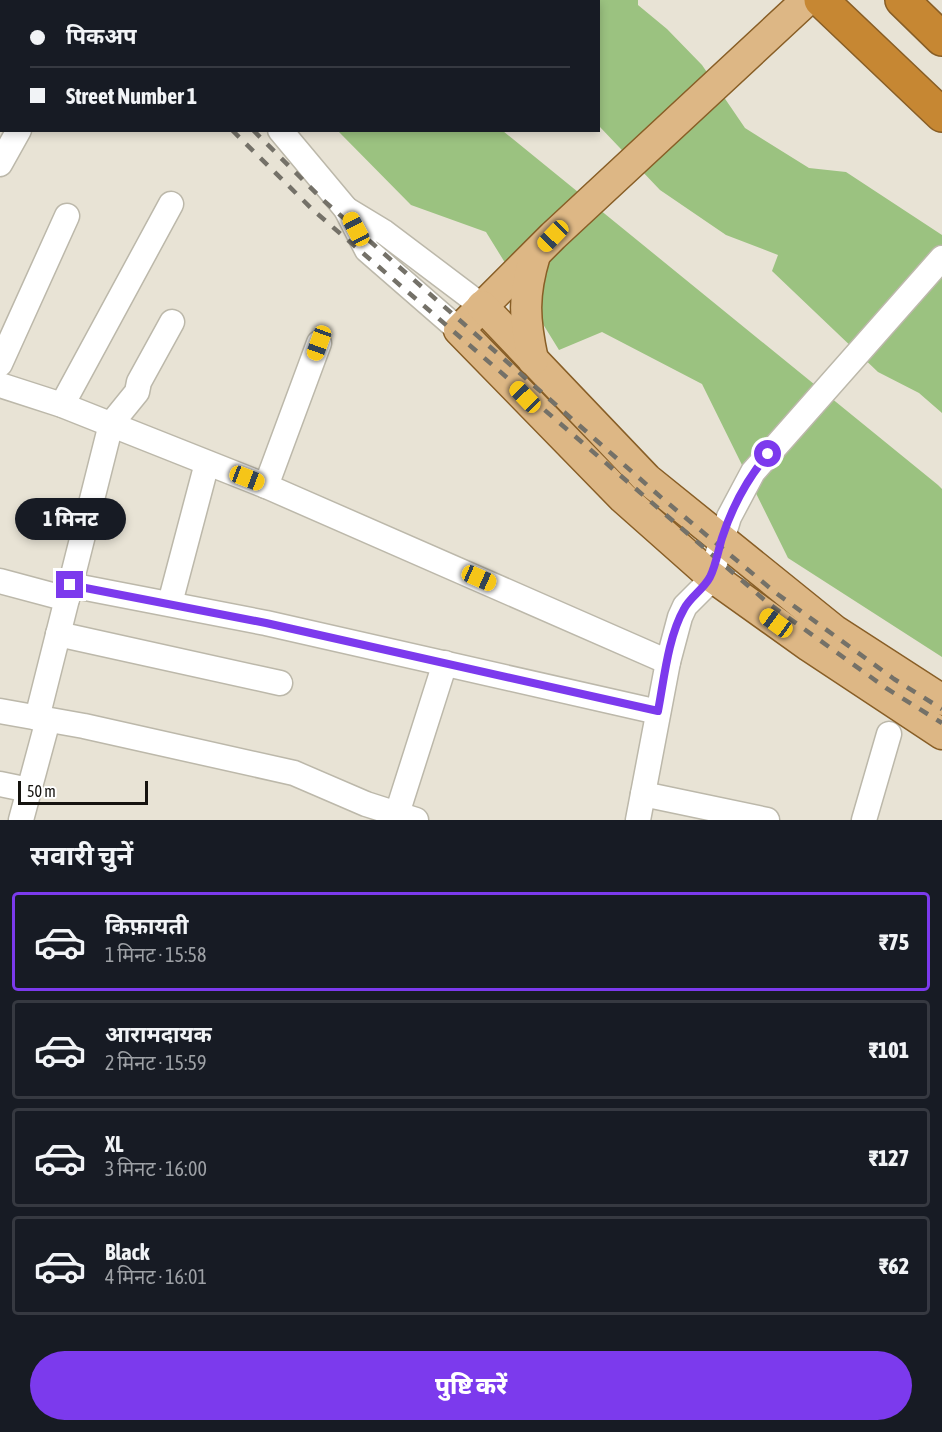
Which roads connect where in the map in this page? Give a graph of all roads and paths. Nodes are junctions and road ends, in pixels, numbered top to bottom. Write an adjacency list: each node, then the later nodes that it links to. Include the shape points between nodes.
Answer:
1 (821, 0): 5 (highway)
2 (902, 0): 4 (highway)
3 (796, 9): 12 (main road)
4 (942, 39)
5 (942, 115)
6 (18, 132): 8 (street)
7 (282, 132): 10 (street)
8 (0, 164)
9 (171, 204): 21 (street)
10 (346, 209): 14 (street, via 384,232); 16 (street, via 367,250)
11 (67, 216): 19 (street)
12 (544, 246): 14 (main road); 18 (main road, via 525,304)
13 (942, 258): 25 (street, via 753,472)
14 (482, 306): 16 (main road); 18 (main road)
15 (172, 322): 22 (street, via 137,392)
16 (459, 330): 26 (main road, via 623,498)
17 (319, 343): 24 (street)
18 (533, 360): 25 (main road, via 647,479)
19 (0, 364)
20 (0, 385): 21 (street)
21 (62, 405): 22 (street)
22 (111, 424): 23 (street); 28 (street)
23 (207, 462): 24 (street); 29 (street)
24 (266, 486): 31 (street)
25 (721, 540): 26 (street); 34 (main road, via 834,630)
26 (711, 576): 31 (street, via 682,611); 39 (main road)
27 (0, 581): 28 (street)
28 (69, 592): 29 (street); 30 (street)
29 (170, 603): 32 (street)
30 (58, 634): 33 (street); 37 (street)
31 (668, 662): 36 (street)
32 (445, 663): 36 (street); 43 (street)
33 (280, 683)
34 (942, 700)
35 (0, 711): 37 (street)
36 (658, 711): 42 (street)
37 (43, 719): 41 (street); 43 (street, via 294,773)
38 (889, 734): 47 (street)
39 (942, 734)
40 (0, 784): 41 (street)
41 (29, 790): 44 (street)
42 (643, 794): 45 (street); 46 (street)
43 (403, 818)
44 (21, 820)
45 (638, 820)
46 (767, 820)
47 (864, 820)

